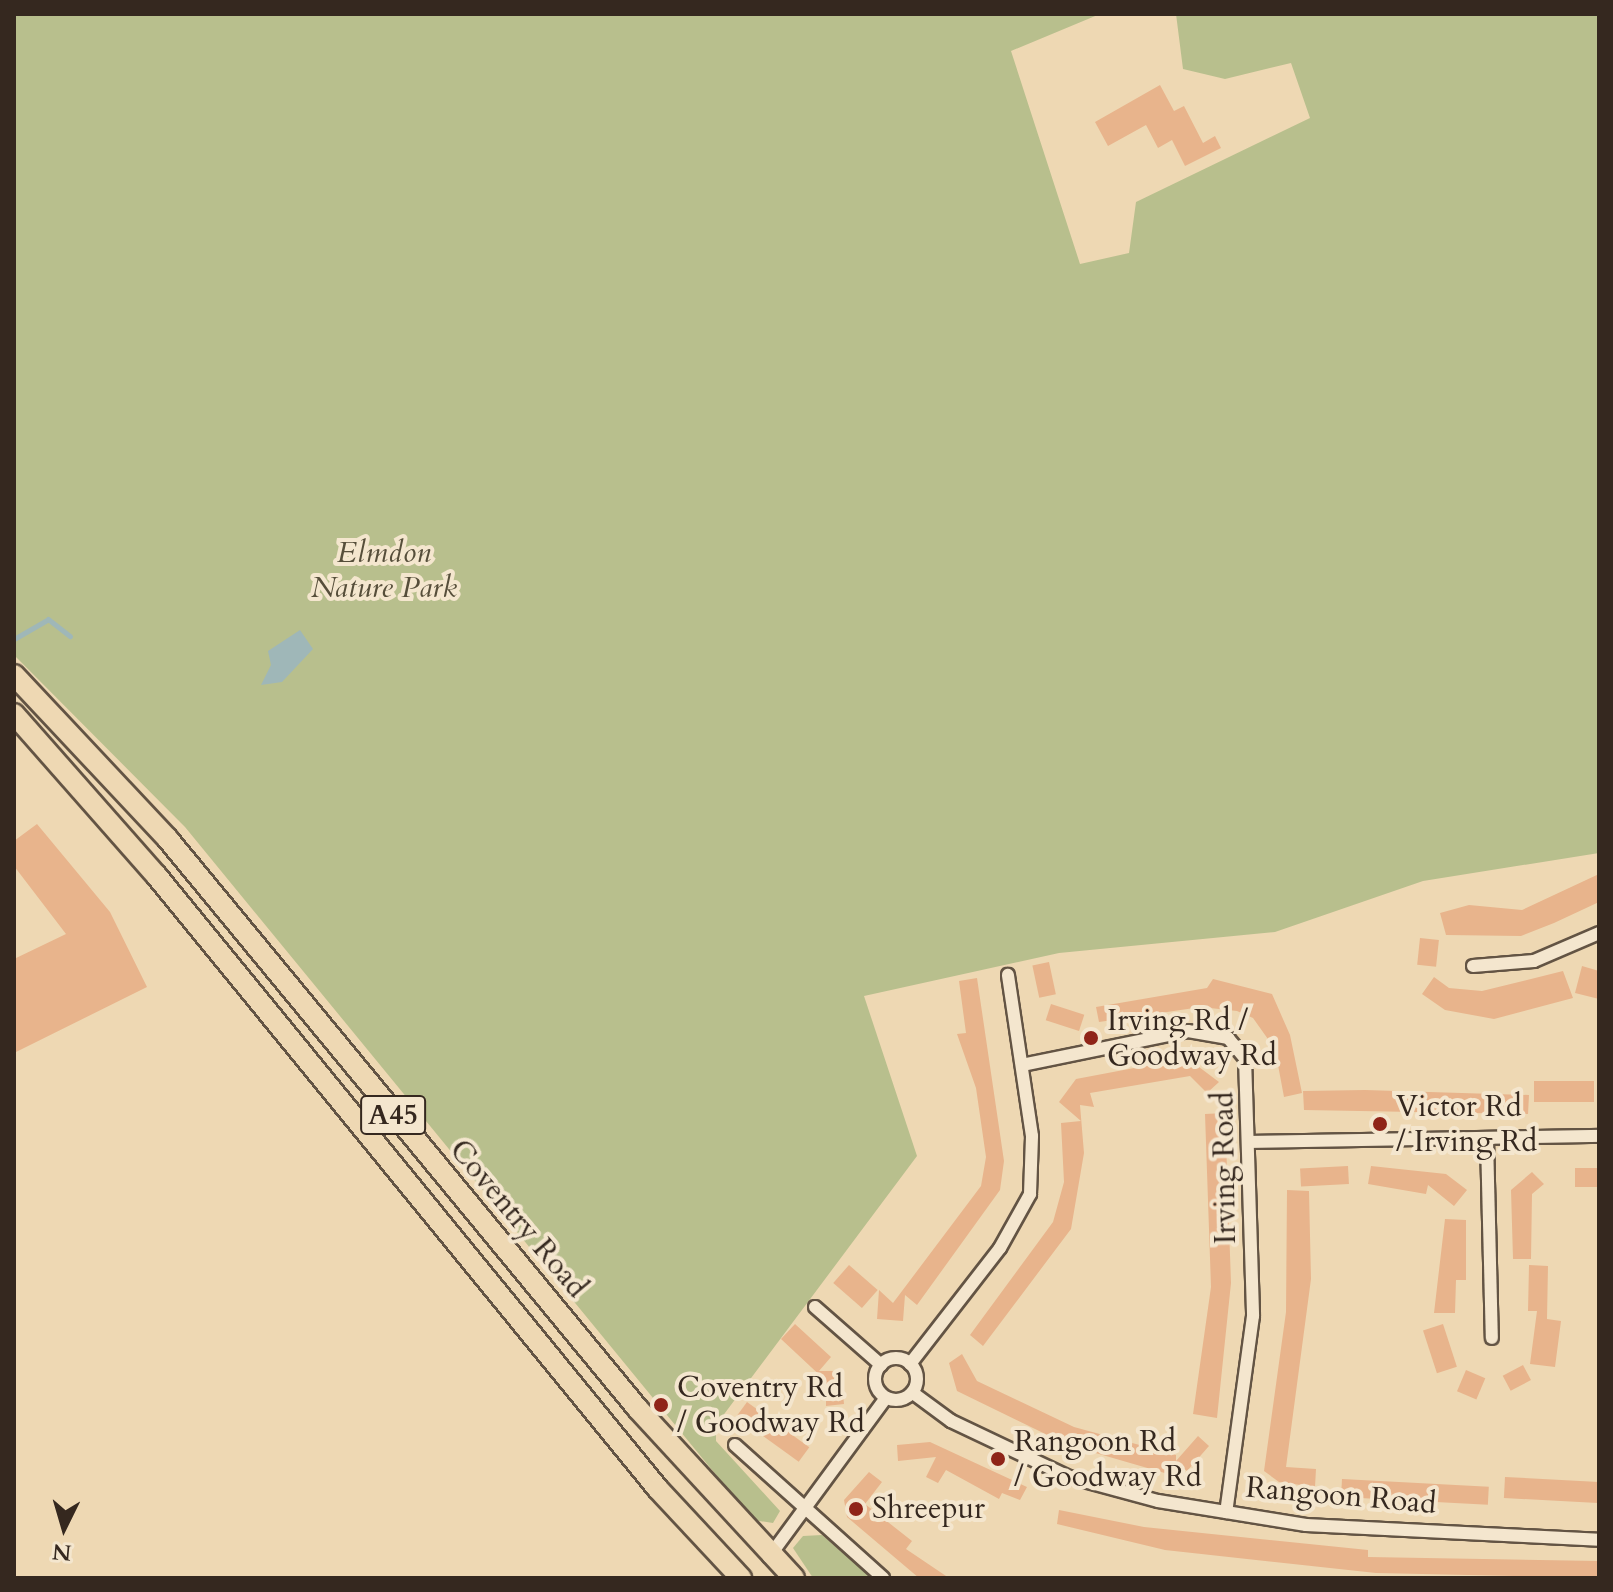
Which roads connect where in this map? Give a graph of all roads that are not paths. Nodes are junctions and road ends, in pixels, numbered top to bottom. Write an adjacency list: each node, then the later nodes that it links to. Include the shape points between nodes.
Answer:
1 (14, 675): 20 (highway, Coventry Road / A45, via 167,838 574,1333)
2 (14, 714): 21 (highway, Coventry Road / A45, via 156,875 658,1489)
3 (1599, 933): 4 (street, via 1534,961)
4 (1473, 966)
5 (1008, 975): 6 (street)
6 (1022, 1065): 9 (street, Irving Road, via 1130,1040 1217,1034 1245,1058); 12 (street, via 1032,1136 1030,1194 1000,1248)
7 (1599, 1136): 8 (street)
8 (1487, 1140): 9 (street); 11 (street)
9 (1253, 1142): 18 (street, Irving Road, via 1253,1316)
10 (815, 1307): 13 (street)
11 (1492, 1338)
12 (910, 1364): 13 (street, via 898,1358); 14 (street, via 917,1378)
13 (881, 1365): 15 (street, via 875,1382)
14 (913, 1393): 15 (street); 18 (street, Rangoon Road, via 951,1421 1069,1477)
15 (886, 1398): 17 (street)
16 (735, 1445): 17 (street)
17 (804, 1509): 20 (street); 23 (street)
18 (1226, 1512): 19 (street, Rangoon Road, via 1306,1525)
19 (1599, 1540)
20 (769, 1557): 22 (highway, Coventry Road / A45)
21 (741, 1578)
22 (794, 1578)
23 (883, 1578)

